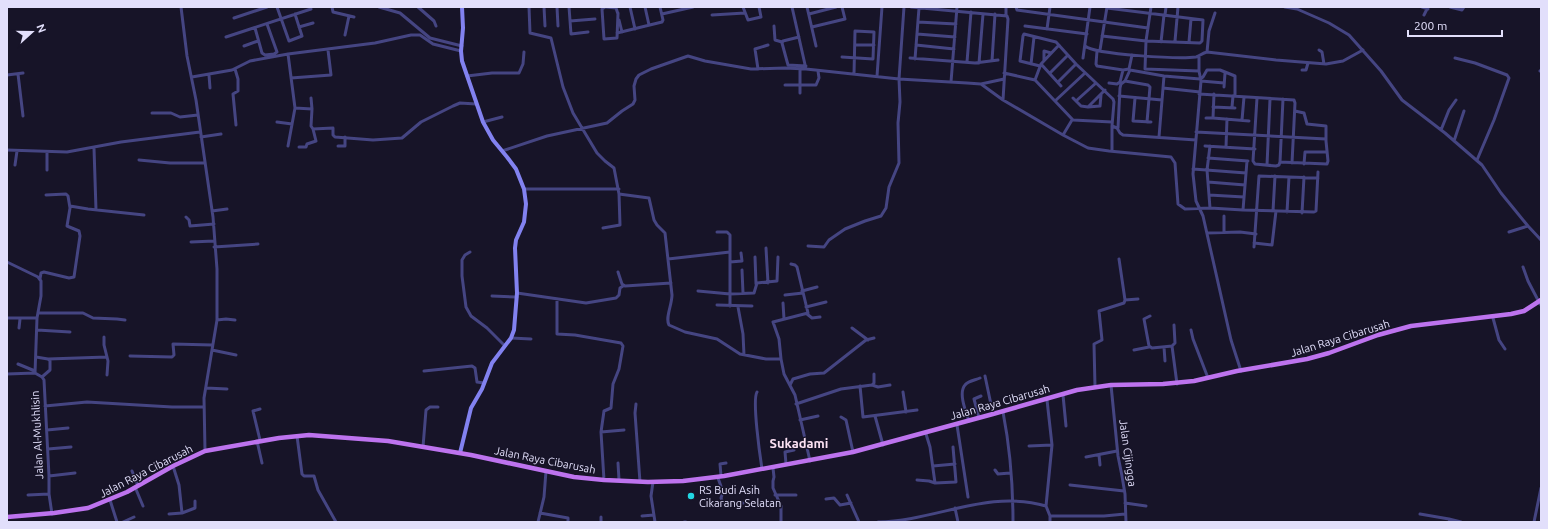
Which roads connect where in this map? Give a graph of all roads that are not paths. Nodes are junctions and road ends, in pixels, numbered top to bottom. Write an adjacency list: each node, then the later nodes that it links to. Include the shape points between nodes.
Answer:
1 (181, 7): 166 (street)
2 (267, 7): 64 (street)
3 (277, 7): 65 (street)
4 (332, 7): 60 (street, via 333,12)
5 (380, 7): 39 (street)
6 (418, 7): 76 (street)
7 (462, 7): 109 (street)
8 (529, 7): 231 (street, via 530,33 551,38 566,98)
9 (544, 7): 77 (street)
10 (556, 7): 78 (street)
11 (569, 7): 12 (street); 68 (street)
12 (574, 7)
13 (605, 7): 47 (street, via 616,8); 89 (street, via 602,9 604,38 615,39)
14 (630, 7): 85 (street)
15 (645, 7): 75 (street)
16 (660, 7): 52 (street)
17 (693, 7): 52 (street)
18 (744, 7): 48 (street)
19 (759, 7): 48 (street, via 760,18 748,20)
20 (792, 7): 95 (street)
21 (807, 7): 53 (street)
22 (835, 7): 53 (street)
23 (842, 7): 82 (street, via 845,19)
24 (882, 7): 164 (street)
25 (904, 7): 168 (street)
26 (911, 7): 40 (street)
27 (1006, 7): 56 (street)
28 (1016, 7): 57 (street, via 1017,10)
29 (1050, 7): 57 (street)
30 (1090, 7): 69 (street)
31 (1107, 7): 49 (street); 71 (street)
32 (1150, 7): 49 (street)
33 (1166, 7): 58 (street)
34 (1178, 7): 63 (street)
35 (1285, 7): 42 (street)
36 (1422, 7): 43 (street)
37 (1450, 7): 38 (street, via 1462,10)
38 (1464, 7)
39 (393, 8): 109 (street, via 430,38)
40 (919, 8): 41 (street); 70 (street)
41 (945, 8): 45 (street)
42 (1296, 8): 117 (street, via 1343,30)
43 (1428, 8): 59 (street)
44 (311, 9): 51 (street)
45 (957, 9): 46 (street); 74 (street)
46 (971, 12): 54 (street); 139 (street)
47 (618, 13): 88 (street); 89 (street)
48 (745, 13): 61 (street)
49 (1150, 13): 58 (street); 84 (street)
50 (1215, 13): 120 (street)
51 (295, 14): 65 (street); 81 (street)
52 (662, 14): 75 (street, via 662,22)
53 (809, 14): 82 (street)
54 (984, 14): 55 (street); 140 (street)
55 (995, 14): 56 (street); 136 (street)
56 (1006, 15): 155 (street, via 1008,19)
57 (1049, 15): 69 (street); 86 (street)
58 (1164, 15): 63 (street); 101 (street)
59 (1424, 15)
60 (349, 16): 62 (street); 92 (street)
61 (712, 16)
62 (354, 17)
63 (1178, 17): 67 (street); 102 (street)
64 (234, 18)
65 (281, 19): 73 (street); 81 (street, via 289,40 302,37)
66 (595, 19): 68 (street)
67 (1191, 19): 103 (street); 103 (street, via 1204,22 1202,42)
68 (570, 20): 87 (street, via 571,34)
69 (1089, 20): 71 (street); 91 (street)
70 (918, 22): 74 (street); 90 (street)
71 (1104, 22): 84 (street); 93 (street)
72 (313, 23): 81 (street)
73 (267, 24): 83 (street); 98 (street, via 277,52 263,55)
74 (956, 24): 96 (street)
75 (649, 25): 85 (street)
76 (436, 26)
77 (545, 26)
78 (558, 26)
79 (774, 26): 99 (street, via 775,40)
80 (1025, 26): 86 (street)
81 (299, 27)
82 (812, 27): 110 (street)
83 (255, 28): 94 (street); 98 (street)
84 (1148, 28): 100 (street)
85 (635, 29): 88 (street)
86 (1047, 29): 91 (street)
87 (588, 32)
88 (622, 32): 89 (street)
89 (618, 33)
90 (917, 34): 96 (street); 106 (street)
91 (1087, 34): 112 (street)
92 (345, 35)
93 (1102, 36): 100 (street); 115 (street)
94 (226, 37)
95 (799, 37): 99 (street); 146 (street)
96 (955, 37): 113 (street)
97 (1034, 37): 107 (street, via 1053,40); 137 (street, via 1023,35); 142 (street)
98 (258, 41): 108 (street)
99 (782, 42): 146 (street, via 788,65)
100 (1146, 42): 101 (street); 125 (street)
101 (1161, 42): 102 (street)
102 (1175, 42): 103 (street)
103 (1189, 42)
104 (768, 45): 148 (street, via 755,49)
105 (855, 45): 111 (street); 111 (street, via 856,31 862,31 874,32); 128 (street)
106 (916, 45): 113 (street); 132 (street)
107 (1059, 45): 121 (street); 123 (street)
108 (244, 46)
109 (462, 46): 118 (street)
110 (816, 46)
111 (874, 46): 128 (street, via 873,59)
112 (1085, 46): 115 (street); 130 (street)
113 (954, 49): 138 (street)
114 (328, 50): 118 (street, via 415,34 433,44); 122 (street); 167 (street, via 331,75)
115 (1099, 50): 124 (street); 150 (street, via 1096,64 1098,66)
116 (1319, 50): 144 (street, via 1322,52)
117 (1362, 50): 144 (street, via 1340,62); 234 (street, via 1402,100)
118 (461, 51): 163 (street)
119 (524, 52): 163 (street, via 519,73)
120 (1207, 52): 126 (street); 141 (street)
121 (1051, 53): 135 (street); 135 (street, via 1044,51)
122 (288, 54): 147 (street, via 250,61); 167 (street)
123 (1067, 56): 143 (street); 156 (street)
124 (1132, 56): 125 (street); 150 (street, via 1129,69)
125 (1144, 56): 126 (street); 153 (street, via 1146,69)
126 (1199, 56): 153 (street)
127 (842, 57): 128 (street)
128 (854, 58): 160 (street)
129 (910, 58): 132 (street)
130 (1084, 58)
131 (1455, 58): 267 (street, via 1507,75 1509,78 1495,120)
132 (915, 59): 138 (street)
133 (998, 60): 136 (street)
134 (1015, 60): 137 (street)
135 (1044, 60): 145 (street)
136 (992, 61): 140 (street)
137 (1020, 61): 142 (street)
138 (952, 62): 139 (street); 173 (street)
139 (967, 62): 140 (street)
140 (979, 63)
141 (1308, 63): 144 (street); 151 (street, via 1306,70)
142 (1031, 64): 145 (street)
143 (1076, 64): 157 (street); 174 (street)
144 (1324, 64)
145 (1040, 65): 156 (street); 170 (street)
146 (806, 68): 149 (street); 152 (street)
147 (234, 69): 162 (street); 230 (street, via 238,79 238,91 233,94)
148 (758, 69): 149 (street); 231 (street, via 689,56 674,60 639,75 635,83 635,100 632,106 607,123)
149 (800, 69): 180 (street)
150 (1123, 70): 176 (street, via 1120,83)
151 (1302, 70)
152 (818, 71): 160 (street); 180 (street, via 816,85)
153 (1199, 71): 171 (street)
154 (23, 73): 159 (street)
155 (1004, 73): 169 (street); 170 (street)
156 (1050, 73): 174 (street)
157 (1085, 73): 175 (street); 203 (street)
158 (1225, 73): 171 (street, via 1220,70 1208,70); 177 (street); 191 (street, via 1235,76)
159 (18, 74): 161 (street); 214 (street)
160 (854, 74): 164 (street)
161 (7, 75)
162 (209, 75): 166 (street); 183 (street)
163 (466, 76): 205 (street)
164 (877, 76): 168 (street)
165 (1164, 76): 171 (street); 172 (street, via 1131,70); 184 (street)
166 (192, 78): 213 (street)
167 (291, 78): 208 (street)
168 (899, 79): 173 (street); 318 (street, via 899,163 889,187 884,213 845,229 824,246)
169 (1004, 79): 178 (street); 200 (street)
170 (1035, 80): 203 (street)
171 (1201, 80): 177 (street); 187 (street)
172 (1125, 81): 190 (street, via 1120,85); 197 (street, via 1149,86)
173 (951, 82): 178 (street)
174 (1058, 82): 181 (street)
175 (1096, 83): 185 (street); 204 (street)
176 (1109, 83)
177 (1224, 83): 182 (street)
178 (981, 84): 200 (street)
179 (785, 85): 180 (street)
180 (800, 85): 186 (street)
181 (1061, 86)
182 (1224, 87)
183 (210, 88)
184 (1163, 88): 187 (street); 201 (street)
185 (1105, 90): 189 (street); 229 (street, via 1114,102)
186 (800, 93)
187 (1200, 93): 188 (street); 236 (street)
188 (1214, 94): 191 (street); 207 (street)
189 (1101, 96): 206 (street); 206 (street, via 1100,106)
190 (1119, 96): 195 (street); 232 (street)
191 (1234, 96): 192 (street); 207 (street, via 1233,108)
192 (1244, 97): 196 (street); 220 (street)
193 (311, 98): 209 (street)
194 (1073, 98): 204 (street)
195 (1135, 98): 197 (street); 222 (street)
196 (1257, 98): 198 (street); 240 (street)
197 (1149, 99): 201 (street); 226 (street)
198 (1270, 99): 199 (street); 241 (street)
199 (1283, 99): 210 (street, via 1294,100); 242 (street)
200 (1003, 100): 239 (street)
201 (1162, 100): 244 (street)
202 (1456, 100): 234 (street)
203 (1055, 101): 219 (street)
204 (1076, 102): 206 (street, via 1081,106)
205 (476, 104): 225 (street); 246 (street, via 460,103 453,106 421,122 402,138)
206 (1088, 106)
207 (1213, 107): 217 (street)
208 (295, 108): 209 (street); 228 (street)
209 (312, 109): 233 (street)
210 (1295, 111): 245 (street); 247 (street, via 1304,113 1307,124 1326,126)
211 (1464, 111): 249 (street)
212 (152, 113): 213 (street, via 180,117)
213 (198, 115): 235 (street)
214 (23, 116)
215 (502, 117): 225 (street)
216 (1206, 118): 217 (street)
217 (1213, 118): 218 (street)
218 (1227, 119): 220 (street); 237 (street)
219 (1072, 120): 229 (street); 239 (street)
220 (1242, 120): 223 (street)
221 (1128, 121): 222 (street)
222 (1133, 121): 226 (street)
223 (1249, 121)
224 (276, 122): 228 (street)
225 (483, 122): 260 (street)
226 (1147, 122): 227 (street)
227 (1151, 122)
228 (292, 124): 250 (street)
229 (1112, 124): 232 (street); 261 (street)
230 (236, 125)
231 (582, 128): 260 (street, via 541,137); 287 (street, via 597,153 614,168)
232 (1118, 128): 244 (street, via 1123,135)
233 (313, 129): 246 (street, via 333,128 334,137); 254 (street, via 316,142)
234 (1441, 130): 249 (street)
235 (200, 132): 243 (street); 256 (street)
236 (1196, 132): 237 (street); 248 (street)
237 (1226, 133): 240 (street); 255 (street)
238 (221, 134): 243 (street)
239 (1063, 135): 261 (street, via 1088,148)
240 (1256, 135): 241 (street); 257 (street)
241 (1269, 136): 242 (street); 274 (street)
242 (1281, 136): 245 (street); 269 (street)
243 (201, 137): 270 (street)
244 (1159, 137): 248 (street)
245 (1293, 137): 247 (street); 271 (street)
246 (346, 138): 251 (street, via 345,146)
247 (1326, 139): 262 (street)
248 (1196, 140): 275 (street)
249 (1454, 141): 267 (street)
250 (288, 146)
251 (338, 146)
252 (1205, 146): 253 (street)
253 (1210, 146): 255 (street); 264 (street)
254 (299, 147)
255 (1226, 147): 257 (street)
256 (94, 148): 263 (street); 296 (street)
257 (1255, 149): 268 (street)
258 (7, 150): 259 (street)
259 (17, 151): 263 (street); 273 (street)
260 (502, 151): 286 (street, via 516,170)
261 (1112, 151): 293 (street, via 1171,157 1175,162 1178,204 1185,209)
262 (1327, 152): 272 (street, via 1305,152); 272 (street, via 1327,164)
263 (46, 153): 276 (street)
264 (1208, 158): 266 (street); 277 (street)
265 (140, 160): 270 (street)
266 (1247, 160): 268 (street); 279 (street)
267 (1477, 160): 307 (street)
268 (1253, 161): 274 (street, via 1255,164)
269 (1280, 162): 271 (street); 274 (street, via 1278,166)
270 (205, 163): 298 (street)
271 (1292, 163): 272 (street)
272 (1304, 164)
273 (15, 165)
274 (1267, 165)
275 (1193, 169): 277 (street); 293 (street)
276 (47, 170)
277 (1207, 170): 279 (street); 284 (street)
278 (1318, 172): 283 (street)
279 (1246, 173): 285 (street)
280 (1275, 176): 281 (street); 299 (street, via 1259,176); 300 (street)
281 (1289, 177): 282 (street); 301 (street)
282 (1304, 177): 283 (street); 302 (street)
283 (1318, 178): 302 (street, via 1316,211)
284 (1208, 182): 285 (street); 290 (street)
285 (1245, 185): 291 (street)
286 (524, 189): 287 (street); 344 (street, via 525,218 515,248)
287 (619, 189): 288 (street)
288 (619, 194): 308 (street, via 620,225); 326 (street, via 649,198 654,220 666,235)
289 (46, 195): 292 (street, via 67,195)
290 (1209, 195): 291 (street); 294 (street)
291 (1244, 197): 297 (street)
292 (70, 206): 296 (street); 334 (street, via 67,226 79,232 80,236 74,276 69,278 44,272)
293 (1195, 208): 294 (street); 312 (street, via 1202,214)
294 (1210, 208): 297 (street)
295 (227, 209): 298 (street)
296 (96, 210): 303 (street)
297 (1243, 210): 299 (street)
298 (212, 211): 306 (street)
299 (1257, 211): 300 (street); 313 (street)
300 (1274, 211): 301 (street); 313 (street, via 1272,245 1254,245)
301 (1287, 212): 302 (street)
302 (1302, 213)
303 (144, 215)
304 (1224, 216): 310 (street)
305 (186, 217): 306 (street, via 190,226)
306 (214, 224): 315 (street)
307 (1528, 226): 311 (street); 314 (street)
308 (603, 228)
309 (717, 232): 322 (street, via 729,234)
310 (1224, 232): 312 (street); 313 (street)
311 (1509, 232)
312 (1207, 233): 399 (street)
313 (1256, 234)
314 (1541, 240)
315 (214, 241): 316 (street); 319 (street)
316 (192, 242)
317 (258, 244): 319 (street)
318 (808, 246)
319 (214, 247): 368 (street, via 217,269)
320 (766, 248): 336 (street)
321 (470, 252): 382 (street, via 462,260 466,307 471,316)
322 (730, 252): 326 (street); 329 (street)
323 (742, 254): 329 (street, via 742,261)
324 (755, 257): 337 (street)
325 (778, 257): 336 (street, via 777,281)
326 (668, 259): 335 (street)
327 (1119, 260): 349 (street)
328 (7, 262): 334 (street)
329 (730, 262): 343 (street)
330 (791, 264): 341 (street, via 796,266)
331 (1523, 268): 351 (street)
332 (742, 270): 342 (street)
333 (618, 272): 338 (street)
334 (40, 278): 358 (street, via 42,285)
335 (671, 283): 338 (street); 390 (street, via 669,326 718,339)
336 (768, 283): 337 (street)
337 (756, 284): 342 (street, via 754,293)
338 (623, 286): 347 (street, via 619,295 614,298 586,302)
339 (817, 287): 341 (street)
340 (698, 291): 343 (street)
341 (803, 292): 345 (street); 357 (street)
342 (743, 293): 343 (street)
343 (730, 294): 354 (street)
344 (517, 295): 346 (street); 347 (street); 377 (street)
345 (785, 295)
346 (492, 296)
347 (556, 298): 445 (street, via 556,334 575,334 623,346 610,408 604,411)
348 (1138, 299): 349 (street)
349 (1125, 300): 416 (street, via 1124,303 1099,311 1102,340 1094,344)
350 (826, 302): 357 (street)
351 (1540, 302): 364 (main road, Jalan Raya Cibarusah, via 1522,313); 399 (main road, Jalan Raya Cibarusah, via 1524,311 1511,314 1411,326 1307,359)
352 (783, 303): 366 (street)
353 (717, 305): 354 (street)
354 (730, 306): 356 (street)
355 (752, 306): 356 (street)
356 (738, 307): 390 (street)
357 (806, 307): 359 (street)
358 (38, 313): 363 (street); 367 (street, via 83,313 93,318)
359 (807, 314): 361 (street, via 812,318); 366 (street)
360 (1150, 316): 384 (street, via 1144,318)
361 (820, 317)
362 (7, 318): 365 (street)
363 (37, 318): 365 (street); 373 (street)
364 (1493, 318): 386 (street, via 1499,340); 399 (main road, Jalan Raya Cibarusah, via 1412,327 1315,358)
365 (20, 319): 371 (street)
366 (784, 319): 395 (street, via 773,323 779,339)
367 (125, 320)
368 (217, 320): 369 (street); 381 (street)
369 (234, 320)
370 (1174, 325): 383 (street, via 1175,343)
371 (19, 328)
372 (852, 328): 380 (street)
373 (37, 330): 375 (street); 392 (street)
374 (1191, 330): 408 (street)
375 (70, 332)
376 (104, 337): 393 (street)
377 (511, 338): 379 (street); 382 (street)
378 (874, 338): 380 (street)
379 (530, 339)
380 (868, 340): 411 (street, via 828,371 793,379)
381 (212, 345): 387 (street); 391 (street, via 173,344 172,357)
382 (505, 346): 409 (street, via 492,363)
383 (1172, 346): 385 (street); 410 (street)
384 (1149, 347): 385 (street); 388 (street)
385 (1164, 347): 396 (street)
386 (1505, 349)
387 (212, 350): 389 (street); 417 (street)
388 (1134, 350)
389 (236, 355)
390 (744, 355): 395 (street)
391 (130, 356)
392 (36, 357): 394 (street); 400 (street)
393 (107, 357): 394 (street); 404 (street)
394 (48, 359): 406 (street, via 51,363 50,370)
395 (781, 360): 411 (street)
396 (1165, 362)
397 (18, 364): 400 (street, Jalan Al-Mukhlisin)
398 (424, 371): 409 (street, via 472,366 475,368 477,382)
399 (1239, 371): 401 (main road, Jalan Raya Cibarusah)
400 (35, 372): 402 (street); 406 (street, Jalan Al-Mukhlisin)
401 (1229, 373): 408 (main road, Jalan Raya Cibarusah); 414 (main road, Jalan Raya Cibarusah, via 1177,384)
402 (7, 374)
403 (874, 374): 412 (street)
404 (107, 375)
405 (985, 376): 433 (street)
406 (42, 377): 426 (street, Jalan Al-Mukhlisin)
407 (980, 378): 439 (street, via 967,383 964,387 963,396)
408 (1208, 378): 410 (main road, Jalan Raya Cibarusah)
409 (484, 383): 460 (street, via 471,408)
410 (1177, 384): 414 (main road, Jalan Raya Cibarusah)
411 (790, 385): 425 (street)
412 (872, 385): 413 (street); 415 (street)
413 (890, 385)
414 (1111, 385): 416 (main road, Jalan Raya Cibarusah); 421 (main road, Jalan Raya Cibarusah); 458 (street, Jalan Cijingga)
415 (860, 386): 425 (street); 435 (street, via 862,417)
416 (1095, 386): 433 (main road, Jalan Raya Cibarusah)
417 (206, 388): 418 (street); 427 (street)
418 (227, 389)
419 (757, 392): 473 (street, via 755,404)
420 (903, 392): 431 (street)
421 (1063, 395): 423 (main road, Jalan Raya Cibarusah); 441 (street)
422 (981, 396): 437 (street, via 974,399)
423 (1047, 400): 432 (main road, Jalan Raya Cibarusah); 450 (street)
424 (636, 404): 484 (street)
425 (796, 404): 438 (street)
426 (45, 406): 427 (street, via 87,402); 443 (street, Jalan Al-Mukhlisin)
427 (204, 407): 457 (street)
428 (438, 407): 453 (street, via 426,410)
429 (260, 409): 448 (street, via 253,411)
430 (917, 410): 431 (street)
431 (906, 412): 435 (street)
432 (1004, 412): 440 (main road, Jalan Raya Cibarusah); 478 (street)
433 (993, 414): 437 (main road, Jalan Raya Cibarusah)
434 (818, 416): 438 (street)
435 (875, 416): 449 (street)
436 (841, 417): 459 (street, via 846,420)
437 (979, 418): 439 (main road, Jalan Raya Cibarusah)
438 (800, 420): 463 (street)
439 (969, 421): 440 (main road, Jalan Raya Cibarusah)
440 (959, 424): 446 (main road, Jalan Raya Cibarusah); 449 (main road, Jalan Raya Cibarusah); 496 (street)
441 (1066, 426)
442 (68, 428): 443 (street)
443 (47, 430): 455 (street, Jalan Al-Mukhlisin)
444 (624, 430): 445 (street)
445 (601, 432): 481 (street)
446 (926, 434): 463 (main road, Jalan Raya Cibarusah, via 856,453); 471 (street)
447 (296, 436): 448 (main road, Jalan Raya Cibarusah); 453 (main road, Jalan Raya Cibarusah, via 388,441); 524 (street, via 302,474 314,476 318,490)
448 (259, 441): 457 (main road, Jalan Raya Cibarusah); 465 (street)
449 (884, 445): 459 (main road, Jalan Raya Cibarusah)
450 (1052, 445): 452 (street); 505 (street)
451 (71, 446): 455 (street)
452 (1030, 446)
453 (423, 447): 460 (main road, Jalan Raya Cibarusah)
454 (953, 447): 468 (street)
455 (48, 449): 479 (street, Jalan Al-Mukhlisin)
456 (794, 450): 467 (street, via 785,452)
457 (205, 451): 470 (main road, Jalan Raya Cibarusah)
458 (1117, 451): 461 (street); 490 (street, Jalan Cijingga)
459 (853, 452): 463 (main road, Jalan Raya Cibarusah)
460 (460, 453): 476 (main road, Jalan Raya Cibarusah)
461 (1099, 455): 462 (street); 469 (street)
462 (1086, 457)
463 (810, 461): 467 (main road, Jalan Raya Cibarusah); 472 (main road, Jalan Raya Cibarusah)
464 (618, 462): 482 (street)
465 (262, 463)
466 (726, 463): 480 (street, via 720,464)
467 (785, 463): 473 (main road, Jalan Raya Cibarusah)
468 (954, 464): 471 (street); 485 (street, via 956,482)
469 (1100, 465)
470 (173, 466): 488 (main road, Jalan Raya Cibarusah); 508 (street, via 179,485)
471 (933, 466): 485 (street)
472 (773, 468): 480 (main road, Jalan Raya Cibarusah); 493 (street, via 772,482)
473 (762, 469): 480 (main road, Jalan Raya Cibarusah)
474 (995, 470): 478 (street, via 998,474)
475 (132, 471): 488 (street)
476 (546, 471): 481 (main road, Jalan Raya Cibarusah); 486 (main road, Jalan Raya Cibarusah, via 574,478); 509 (street)
477 (75, 473): 479 (street)
478 (1010, 473): 499 (street)
479 (49, 476): 491 (street, Jalan Al-Mukhlisin)
480 (720, 477): 486 (main road, Jalan Raya Cibarusah); 501 (street, via 723,503)
481 (604, 480): 482 (main road, Jalan Raya Cibarusah)
482 (618, 480): 484 (main road, Jalan Raya Cibarusah)
483 (917, 480): 485 (street)
484 (640, 482): 486 (main road, Jalan Raya Cibarusah)
485 (935, 482)
486 (653, 483): 514 (street, via 651,496)
487 (1070, 485): 490 (street)
488 (137, 486): 498 (main road, Jalan Raya Cibarusah); 504 (street)
489 (1541, 488): 537 (street)
490 (1124, 491): 503 (street, Jalan Cijingga)
491 (49, 494): 492 (street); 510 (street, Jalan Al-Mukhlisin)
492 (28, 495)
493 (775, 495): 494 (street); 520 (street, via 781,506)
494 (796, 495)
495 (847, 495): 502 (street)
496 (968, 497)
497 (826, 499): 502 (street, via 834,498 840,505)
498 (110, 500): 510 (main road, Jalan Raya Cibarusah, via 88,508); 522 (street)
499 (1013, 500): 505 (street); 507 (street); 533 (street)
500 (196, 501): 508 (street, via 195,508)
501 (743, 503)
502 (851, 503): 529 (street)
503 (1125, 503): 506 (street); 512 (street, Jalan Cijingga)
504 (143, 506)
505 (1046, 506): 516 (street)
506 (1146, 506)
507 (955, 508): 531 (street, via 912,519); 532 (street)
508 (182, 513): 511 (street)
509 (540, 513): 525 (street); 526 (street, via 568,518)
510 (52, 514): 517 (main road, Jalan Raya Cibarusah)
511 (169, 514)
512 (1125, 514): 516 (street); 535 (street, Jalan Cijingga)
513 (1420, 514): 521 (street)
514 (654, 515): 515 (street); 528 (street)
515 (642, 516)
516 (1050, 516): 534 (street)
517 (7, 517)
518 (134, 517): 523 (street)
519 (601, 517): 527 (street)
520 (781, 521)
521 (1449, 521): 536 (street)
522 (117, 522)
523 (122, 522)
524 (336, 522)
525 (538, 522)
526 (568, 522)
527 (601, 522)
528 (655, 522)
529 (858, 522)
530 (878, 522): 531 (street)
531 (883, 522)
532 (958, 522)
533 (1013, 522)
534 (1050, 522)
535 (1126, 522)
536 (1461, 522)
537 (1534, 522)

